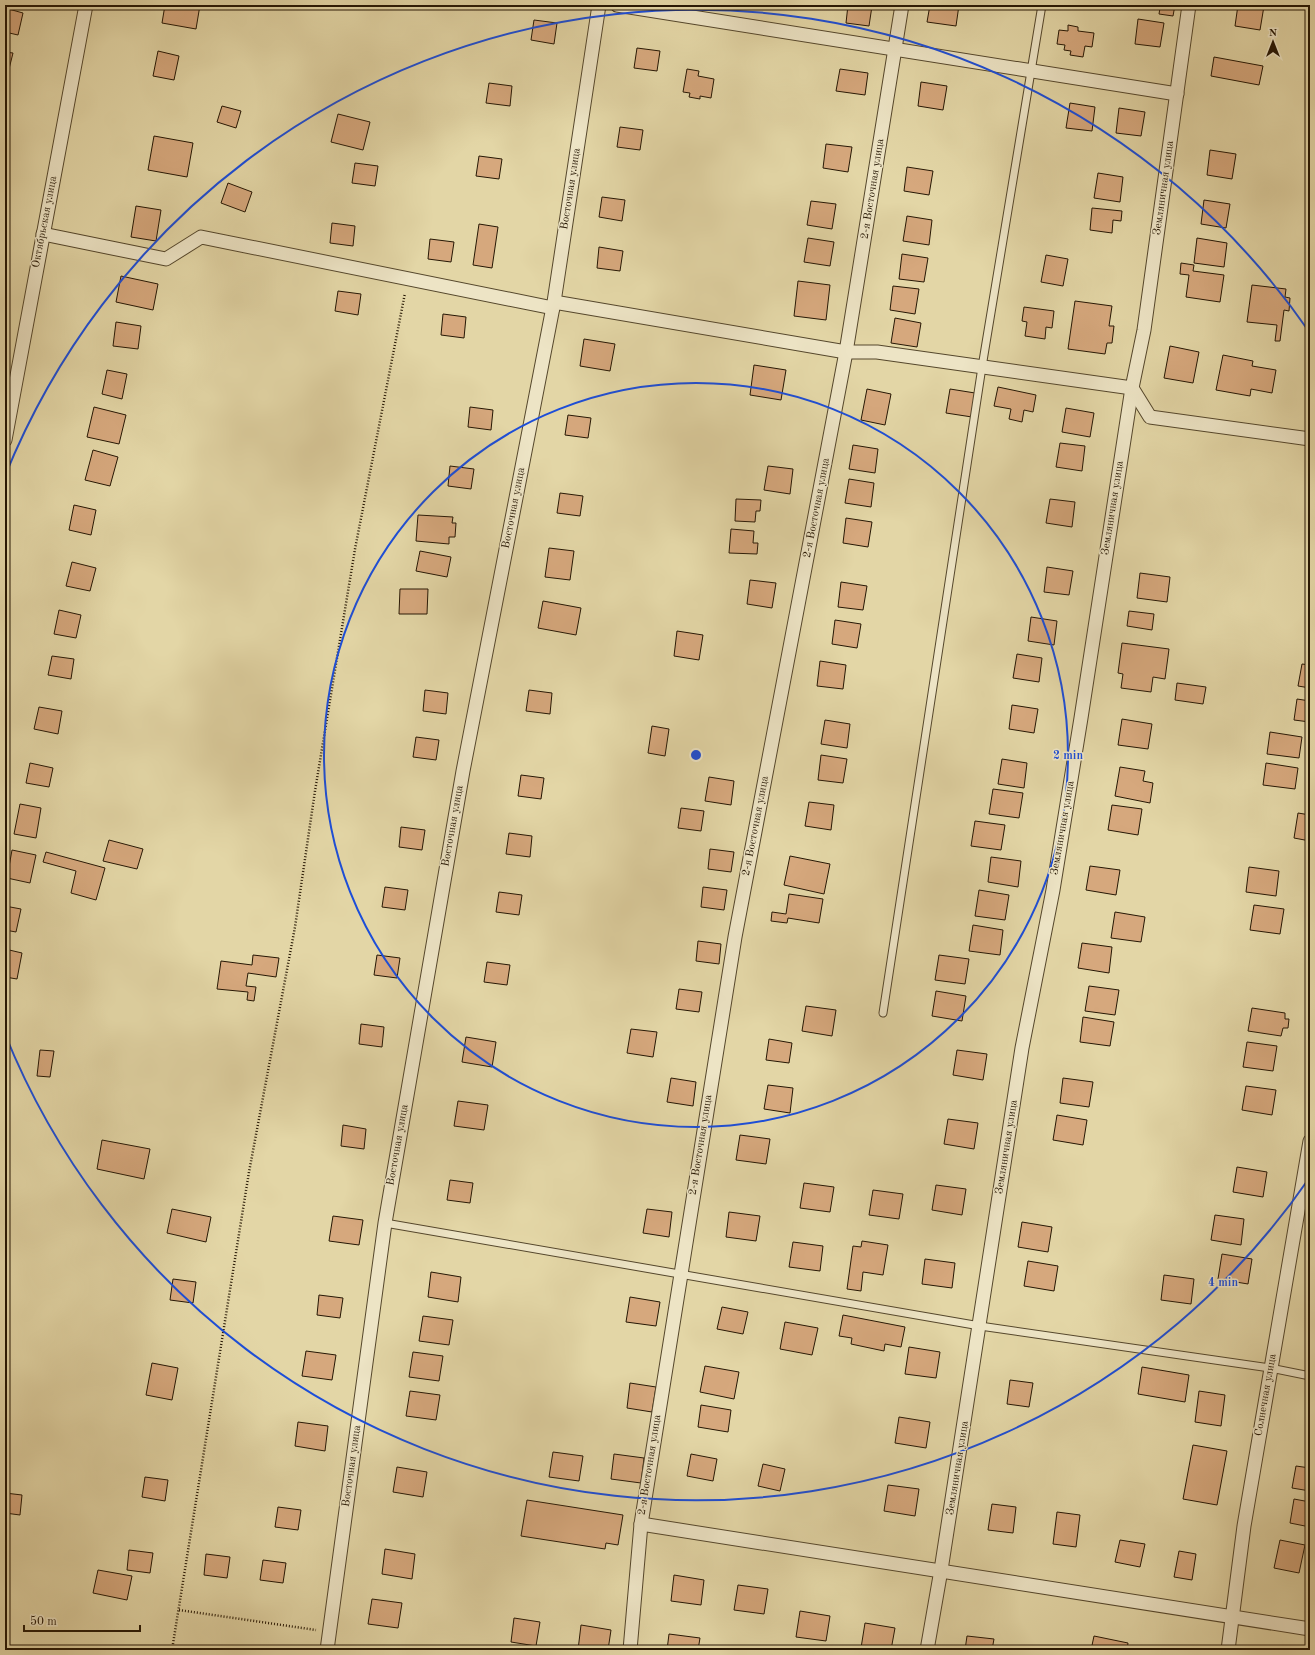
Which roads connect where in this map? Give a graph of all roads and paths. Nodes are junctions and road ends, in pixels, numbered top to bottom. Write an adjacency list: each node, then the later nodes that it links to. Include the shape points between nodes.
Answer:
1 (86, 5): 10 (street, Октябрьская улица)
2 (599, 5): 12 (street, Восточная улица)
3 (617, 5): 7 (street)
4 (902, 5): 7 (street, 2-я Восточная улица)
5 (1042, 5): 8 (lane)
6 (1189, 5): 9 (street, Земляничная улица)
7 (896, 50): 8 (street); 13 (street, 2-я Восточная улица)
8 (1030, 71): 9 (street); 14 (lane)
9 (1177, 94): 15 (street, Земляничная улица, via 1144,330)
10 (43, 234): 11 (street, via 166,259 201,237); 17 (street, Октябрьская улица)
11 (407, 279): 12 (street); 27 (path, via 355,549 295,927 248,1180)
12 (554, 305): 13 (street); 20 (street, Восточная улица, via 463,771)
13 (846, 352): 14 (street, via 877,352); 21 (street, 2-я Восточная улица, via 736,930)
14 (982, 367): 15 (street); 18 (lane)
15 (1132, 388): 16 (street, via 1150,417); 22 (street, Земляничная улица, via 1053,890 1022,1048)
16 (1310, 439)
17 (5, 440)
18 (883, 1013)
19 (1310, 1141): 23 (street, Солнечная улица)
20 (385, 1223): 21 (lane); 30 (street, Восточная улица)
21 (681, 1274): 22 (lane); 25 (street, 2-я Восточная улица)
22 (980, 1326): 23 (lane); 26 (street, Земляничная улица)
23 (1270, 1368): 24 (lane); 28 (street, Солнечная улица)
24 (1310, 1376)
25 (641, 1524): 26 (street); 33 (street, 2-я Восточная улица)
26 (941, 1570): 28 (street); 34 (street, Земляничная улица)
27 (179, 1610): 30 (path); 31 (path)
28 (1232, 1617): 29 (street); 35 (street, Солнечная улица)
29 (1310, 1629)
30 (330, 1632): 32 (street, Восточная улица)
31 (172, 1650)
32 (327, 1650)
33 (630, 1650)
34 (927, 1650)
35 (1228, 1650)

